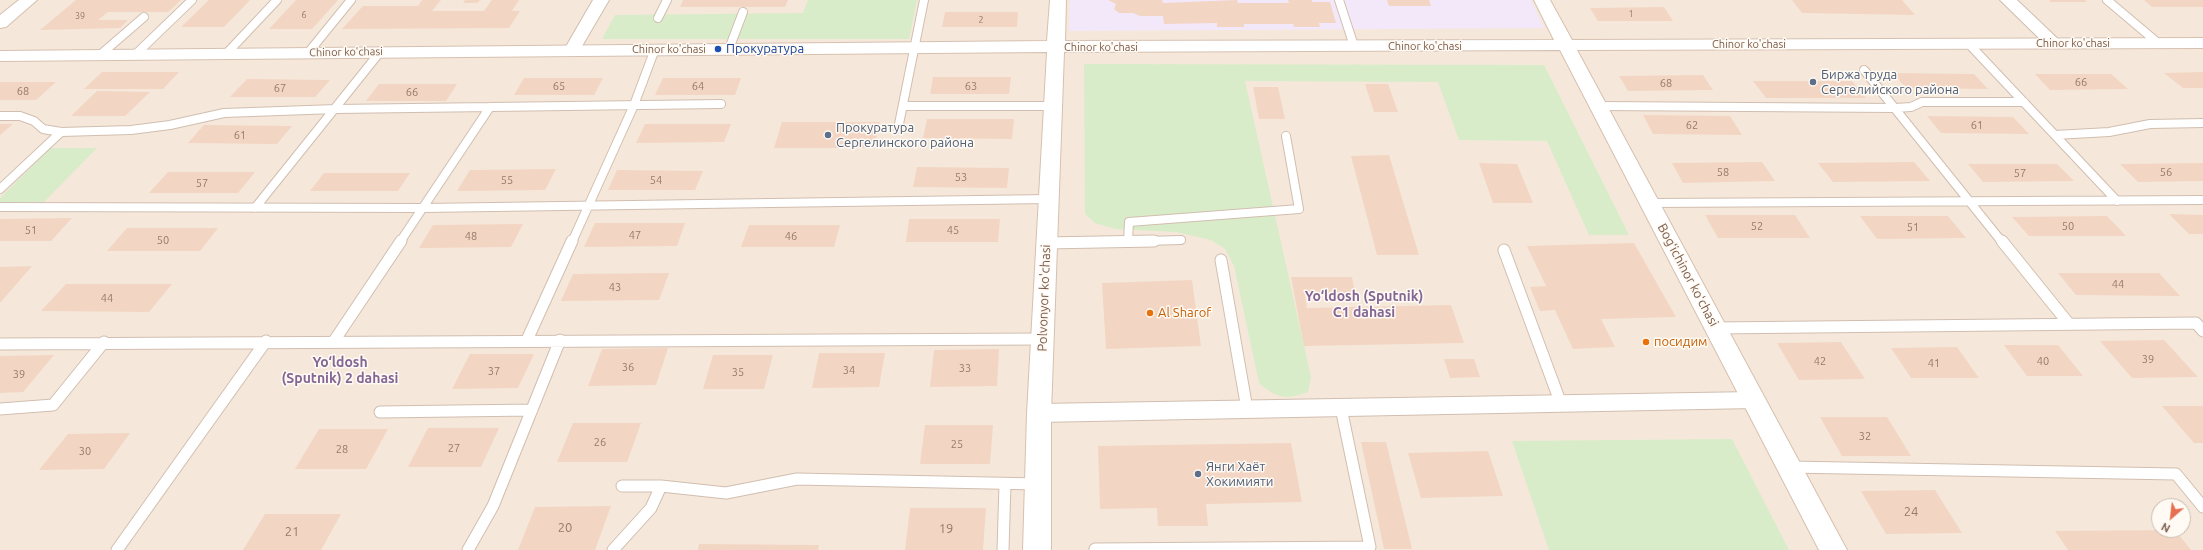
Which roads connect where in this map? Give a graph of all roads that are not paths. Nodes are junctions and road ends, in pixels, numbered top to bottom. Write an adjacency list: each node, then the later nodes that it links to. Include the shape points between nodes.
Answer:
1 (29, 0): 16 (street)
2 (192, 0): 32 (lane)
3 (276, 0): 30 (lane)
4 (351, 0): 29 (lane)
5 (601, 0): 27 (street)
6 (667, 0): 15 (lane)
7 (924, 0): 23 (lane)
8 (1058, 0): 24 (street, Polvonyor ko'chasi)
9 (1339, 0): 21 (lane)
10 (1542, 0): 22 (street, Bogʻichinor koʻchasi)
11 (2008, 0): 18 (street)
12 (2107, 0): 19 (lane)
13 (743, 12): 26 (lane)
14 (144, 17): 31 (lane)
15 (658, 18)
16 (0, 23)
17 (1968, 43): 18 (street, Chinor ko'chasi); 22 (street, Chinor ko'chasi); 35 (lane)
18 (2054, 43): 19 (street, Chinor ko'chasi)
19 (2158, 43): 20 (street, Chinor ko'chasi)
20 (2203, 43)
21 (1354, 46): 22 (street, Chinor ko'chasi); 24 (street, Chinor ko'chasi)
22 (1567, 46): 40 (street, Bogʻichinor koʻchasi)
23 (913, 47): 24 (street, Chinor ko'chasi); 26 (street, Chinor ko'chasi); 38 (lane)
24 (1056, 47): 39 (street, Polvonyor ko'chasi)
25 (656, 49): 26 (street, Chinor ko'chasi); 27 (street, Chinor ko'chasi); 37 (lane)
26 (729, 49)
27 (572, 50): 28 (street, Chinor ko'chasi)
28 (380, 52): 29 (street, Chinor ko'chasi); 43 (lane)
29 (308, 53): 30 (street, Chinor ko'chasi)
30 (226, 54): 32 (street, Chinor ko'chasi)
31 (100, 55): 32 (street, Chinor ko'chasi); 33 (street, Chinor ko'chasi)
32 (135, 55)
33 (0, 56)
34 (1864, 70): 42 (lane)
35 (2024, 102): 42 (lane, via 1922,102 1911,107); 48 (lane)
36 (721, 104): 37 (lane)
37 (634, 105): 41 (lane); 56 (lane)
38 (903, 106): 39 (lane); 46 (lane)
39 (1053, 106): 51 (street, Polvonyor ko'chasi)
40 (1599, 106): 42 (lane); 55 (street, Bogʻichinor koʻchasi)
41 (490, 107): 43 (lane); 59 (lane)
42 (1895, 108): 54 (lane)
43 (336, 109): 47 (lane, via 224,112 170,125 131,130); 58 (lane)
44 (0, 116): 47 (lane, via 20,116 34,121 43,129)
45 (2203, 123): 48 (lane, via 2150,124 2109,132)
46 (899, 124)
47 (61, 132): 50 (lane)
48 (2055, 135): 52 (lane)
49 (1286, 136): 61 (lane, via 1299,209 1129,222)
50 (0, 190)
51 (1048, 199): 56 (lane); 62 (street, Polvonyor ko'chasi)
52 (2117, 200): 53 (lane); 54 (lane)
53 (2203, 200)
54 (1971, 201): 55 (lane); 65 (lane)
55 (1650, 203): 67 (street, Bogʻichinor koʻchasi)
56 (588, 206): 59 (lane); 69 (lane)
57 (0, 207): 58 (lane)
58 (255, 208): 59 (lane)
59 (424, 208): 72 (lane)
60 (1181, 240): 61 (lane)
61 (1128, 241): 62 (lane)
62 (1046, 243): 68 (street, Polvonyor ko'chasi)
63 (1504, 250): 76 (lane)
64 (1221, 260): 79 (lane)
65 (2069, 324): 66 (lane); 67 (lane)
66 (2201, 326)
67 (1716, 328): 75 (street, Bogʻichinor koʻchasi)
68 (1042, 339): 70 (lane); 82 (street, Polvonyor ko'chasi)
69 (527, 340): 70 (lane); 72 (lane)
70 (560, 340): 80 (lane)
71 (266, 341): 72 (lane); 73 (lane); 90 (lane)
72 (334, 341)
73 (104, 342): 74 (lane); 78 (lane, via 53,405)
74 (0, 344)
75 (1754, 400): 76 (street); 83 (street, Bogʻichinor koʻchasi)
76 (1561, 404): 77 (street)
77 (1341, 408): 79 (street); 89 (lane, via 1370,547)
78 (0, 409)
79 (1247, 409): 82 (street)
80 (532, 410): 81 (lane); 91 (lane, via 493,506)
81 (380, 412)
82 (1039, 413): 85 (street, Polvonyor ko'chasi)
83 (1789, 467): 88 (lane, via 2176,474); 95 (street, Bogʻichinor koʻchasi)
84 (1005, 484): 85 (lane); 87 (lane, via 797,479 726,493); 93 (lane)
85 (1038, 484): 94 (street, Polvonyor ko'chasi)
86 (622, 486): 87 (lane)
87 (661, 486): 92 (lane, via 650,508)
88 (2203, 507)
89 (1095, 549)
90 (117, 550)
91 (468, 550)
92 (614, 550)
93 (1003, 550)
94 (1037, 550)
95 (1833, 550)

